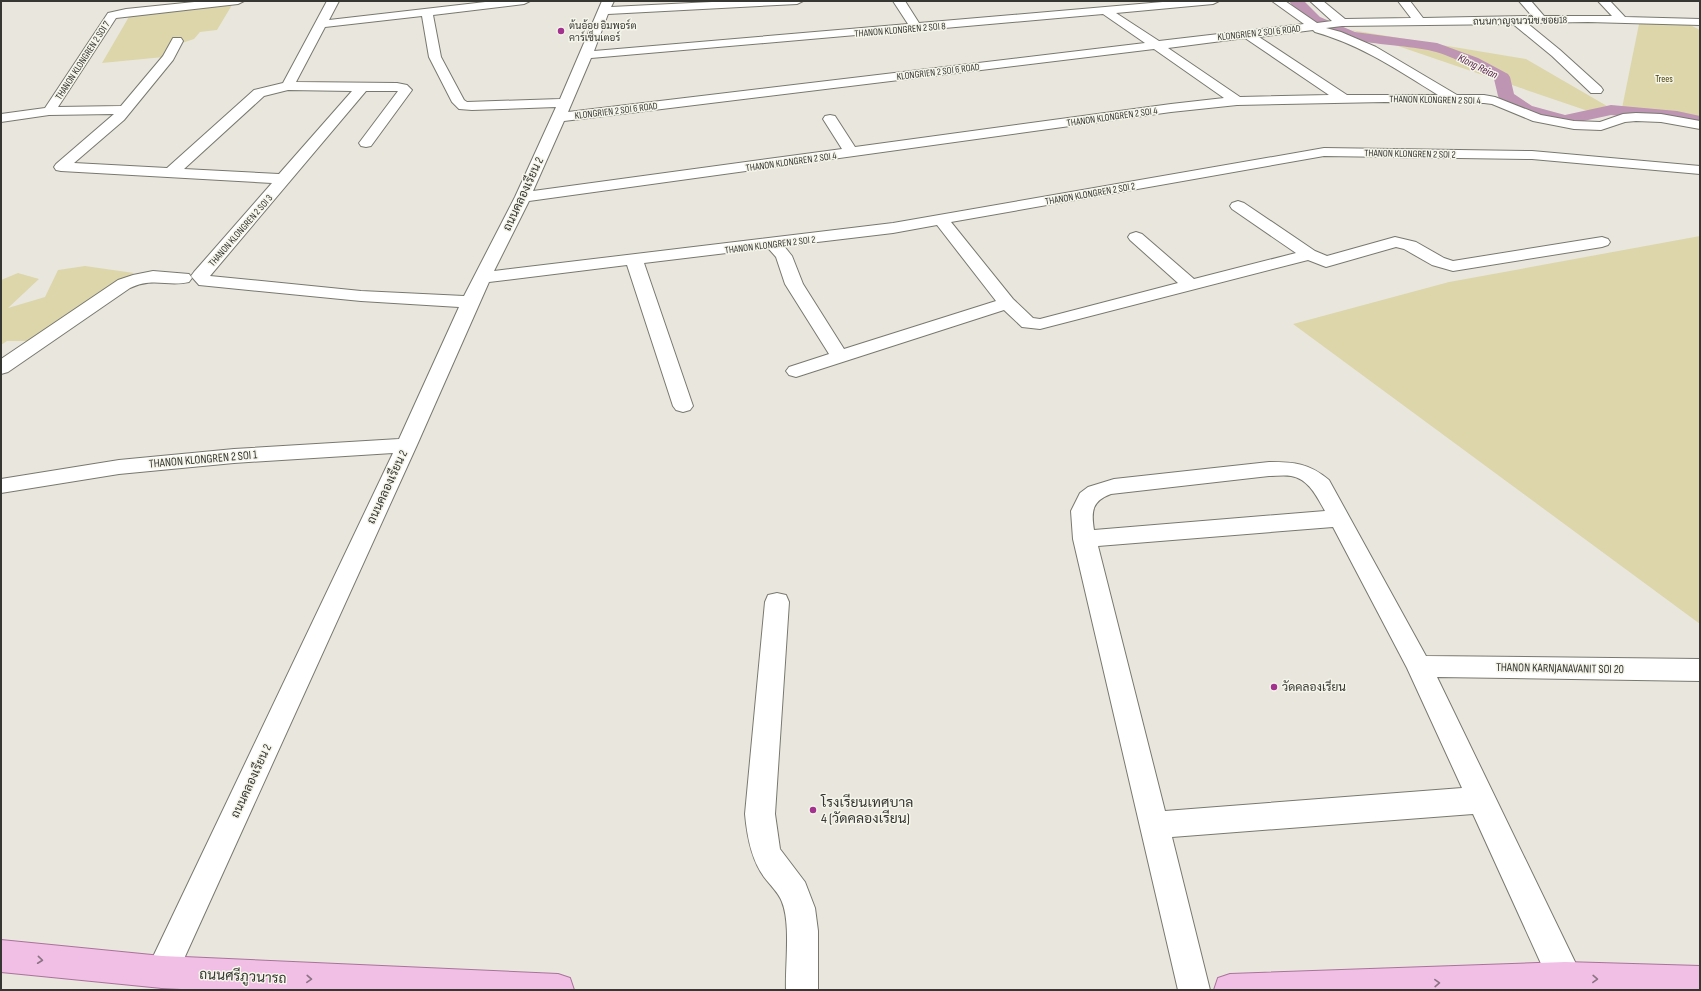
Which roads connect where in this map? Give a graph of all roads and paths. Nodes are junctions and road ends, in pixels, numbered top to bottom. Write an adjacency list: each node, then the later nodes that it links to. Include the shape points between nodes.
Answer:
1 (238, 1): 13 (street, THANON KLONGREN 2 SOI 7)
2 (333, 1): 23 (street)
3 (524, 1): 16 (street)
4 (797, 1): 12 (street)
5 (898, 1): 25 (street)
6 (1213, 1): 15 (street, THANON KLONGREN 2 SOI 8)
7 (1278, 1): 24 (street)
8 (1316, 1): 22 (street)
9 (1404, 1): 20 (street)
10 (1525, 1): 17 (street)
11 (1604, 1): 19 (street)
12 (760, 2): 14 (street)
13 (167, 4): 38 (street, THANON KLONGREN 2 SOI 7, via 110,16)
14 (606, 6): 29 (street, ถนนคลองเรียน 2)
15 (1105, 10): 25 (street, THANON KLONGREN 2 SOI 8, via 1022,12); 28 (street)
16 (427, 13): 23 (street); 37 (street, KLONGRIEN 2 SOI 6 ROAD, via 435,57 459,102 464,106)
17 (1540, 19): 18 (street, ถนนกาญจนวนิช ซอย18); 19 (street, ถนนกาญจนวนิช ซอย18)
18 (1516, 20): 20 (street, ถนนกาญจนวนิช ซอย18); 32 (street)
19 (1622, 20): 21 (street, ถนนกาญจนวนิช ซอย18)
20 (1420, 22): 22 (street, ถนนกาญจนวนิช ซอย18)
21 (1700, 22)
22 (1341, 23): 24 (street, KLONGRIEN 2 SOI 6 ROAD)
23 (320, 24): 30 (street)
24 (1312, 26): 26 (street, KLONGRIEN 2 SOI 6 ROAD); 33 (street, via 1349,38)
25 (917, 28): 29 (street, THANON KLONGREN 2 SOI 8)
26 (1247, 34): 28 (street, KLONGRIEN 2 SOI 6 ROAD); 34 (street)
27 (177, 41): 36 (street, via 169,57)
28 (1156, 44): 35 (street); 37 (street, KLONGRIEN 2 SOI 6 ROAD)
29 (586, 55): 37 (street, ถนนคลองเรียน 2)
30 (288, 86): 31 (street); 45 (street, via 262,91 256,95)
31 (362, 87): 42 (street, via 397,87 405,90); 46 (street, THANON KLONGREN 2 SOI 3)
32 (1596, 90)
33 (1453, 98): 34 (street, THANON KLONGREN 2 SOI 4); 41 (street, THANON KLONGREN 2 SOI 4, via 1491,100 1538,118 1582,126 1601,126 1636,116)
34 (1344, 99): 35 (street, THANON KLONGREN 2 SOI 4)
35 (1237, 101): 43 (street, THANON KLONGREN 2 SOI 4)
36 (125, 110): 38 (street); 45 (street, via 60,167)
37 (562, 110): 47 (street, ถนนคลองเรียน 2)
38 (49, 111): 39 (street, THANON KLONGREN 2 SOI 7)
39 (1, 118)
40 (830, 119): 43 (street)
41 (1700, 125)
42 (366, 143)
43 (851, 152): 47 (street, THANON KLONGREN 2 SOI 4)
44 (1700, 170): 49 (street, THANON KLONGREN 2 SOI 2, via 1532,155 1324,152)
45 (171, 174): 46 (street)
46 (283, 179): 58 (street, THANON KLONGREN 2 SOI 3, via 200,276 205,281 361,296)
47 (523, 198): 56 (street, ถนนคลองเรียน 2)
48 (1238, 206): 53 (street)
49 (941, 220): 52 (street, THANON KLONGREN 2 SOI 2); 59 (street)
50 (1136, 237): 57 (street)
51 (1602, 242): 53 (street, via 1456,266 1442,265 1407,244 1398,242 1326,262)
52 (772, 243): 54 (street, THANON KLONGREN 2 SOI 2); 60 (street, via 784,256 794,284)
53 (1309, 255): 57 (street)
54 (634, 260): 56 (street, THANON KLONGREN 2 SOI 2); 63 (street)
55 (183, 278): 61 (street, via 136,278)
56 (482, 278): 58 (street, ถนนคลองเรียน 2)
57 (1191, 286): 59 (street, via 1046,324 1028,322)
58 (470, 302): 64 (street, ถนนคลองเรียน 2)
59 (1007, 303): 60 (street)
60 (840, 358): 62 (street)
61 (1, 368)
62 (796, 371)
63 (683, 406)
64 (407, 445): 65 (street, THANON KLONGREN 2 SOI 1, via 127,466); 75 (street, ถนนคลองเรียน 2)
65 (1, 486)
66 (1340, 518): 67 (street); 67 (street, via 1321,485 1311,476 1294,469 1268,469 1114,486 1093,493 1083,506 1081,519); 69 (street)
67 (1084, 539): 72 (street)
68 (777, 602): 79 (street, via 760,814 762,839 768,856 790,885 801,914)
69 (1420, 666): 70 (street, THANON KARNJANAVANIT SOI 20); 71 (street)
70 (1689, 670)
71 (1482, 800): 72 (street); 74 (street)
72 (1153, 825): 80 (street)
73 (1, 956): 75 (main road, ถนนศรีภูวนารถ, one-way to 75)
74 (1565, 978): 77 (main road, one-way to 77); 81 (main road, one-way to 74)
75 (157, 981): 78 (main road, ถนนศรีภูวนารถ, one-way to 78)
76 (1700, 982): 77 (main road)
77 (1668, 986)
78 (558, 990)
79 (802, 990)
80 (1194, 990)
81 (1230, 990)

